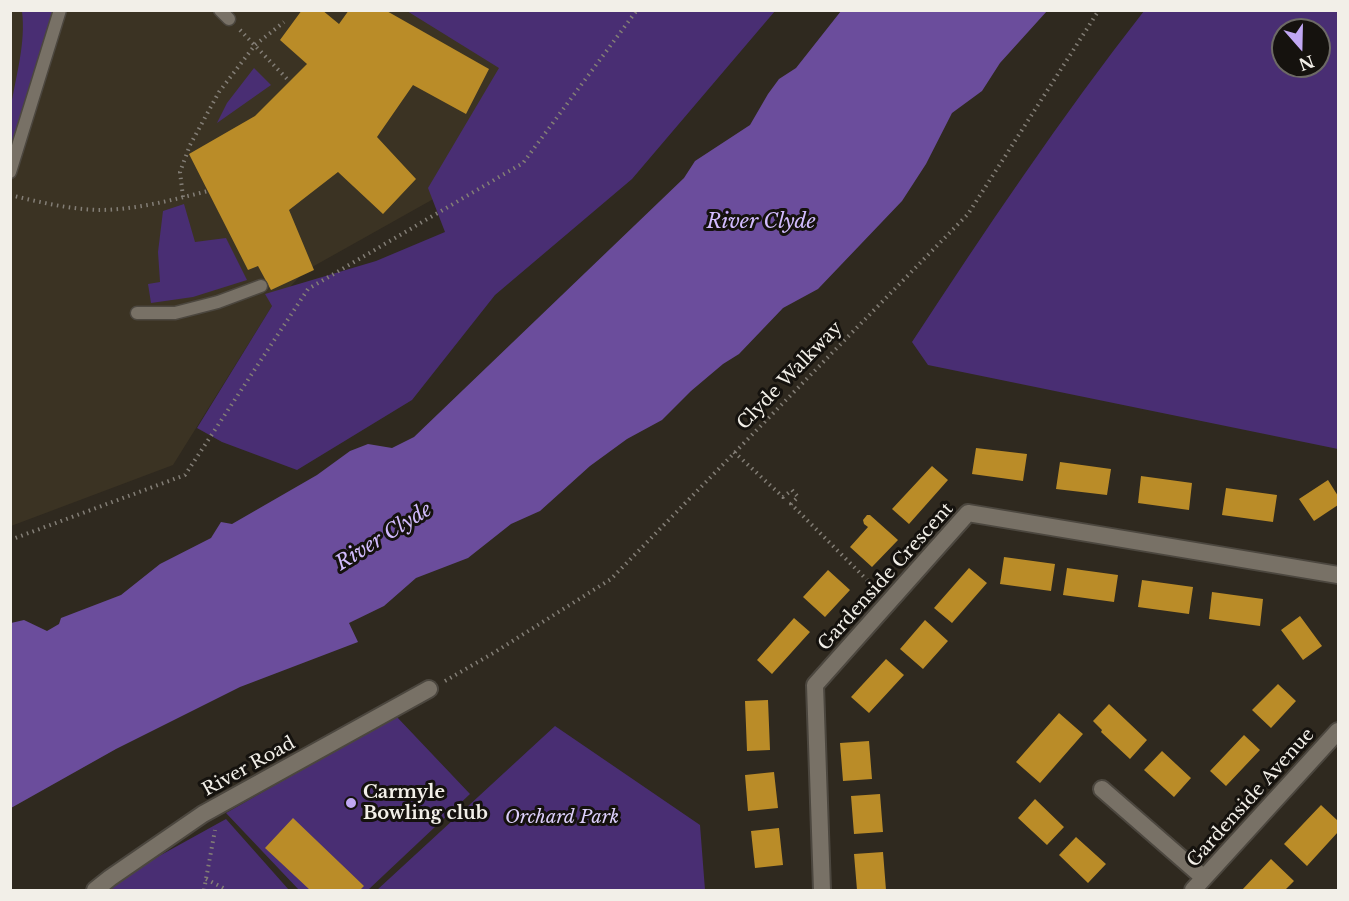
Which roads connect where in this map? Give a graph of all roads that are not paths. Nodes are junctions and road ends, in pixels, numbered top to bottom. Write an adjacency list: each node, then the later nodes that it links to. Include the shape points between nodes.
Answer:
1 (60, 10): 2 (lane)
2 (10, 172)
3 (261, 286): 4 (lane, via 175,313)
4 (137, 313)
5 (1338, 575): 11 (street, Gardenside Crescent, via 968,513 815,685)
6 (429, 689): 10 (street, River Road, via 220,805)
7 (1338, 731): 9 (street, Gardenside Avenue)
8 (1102, 789): 9 (street)
9 (1198, 884)
10 (95, 891)
11 (822, 891)

